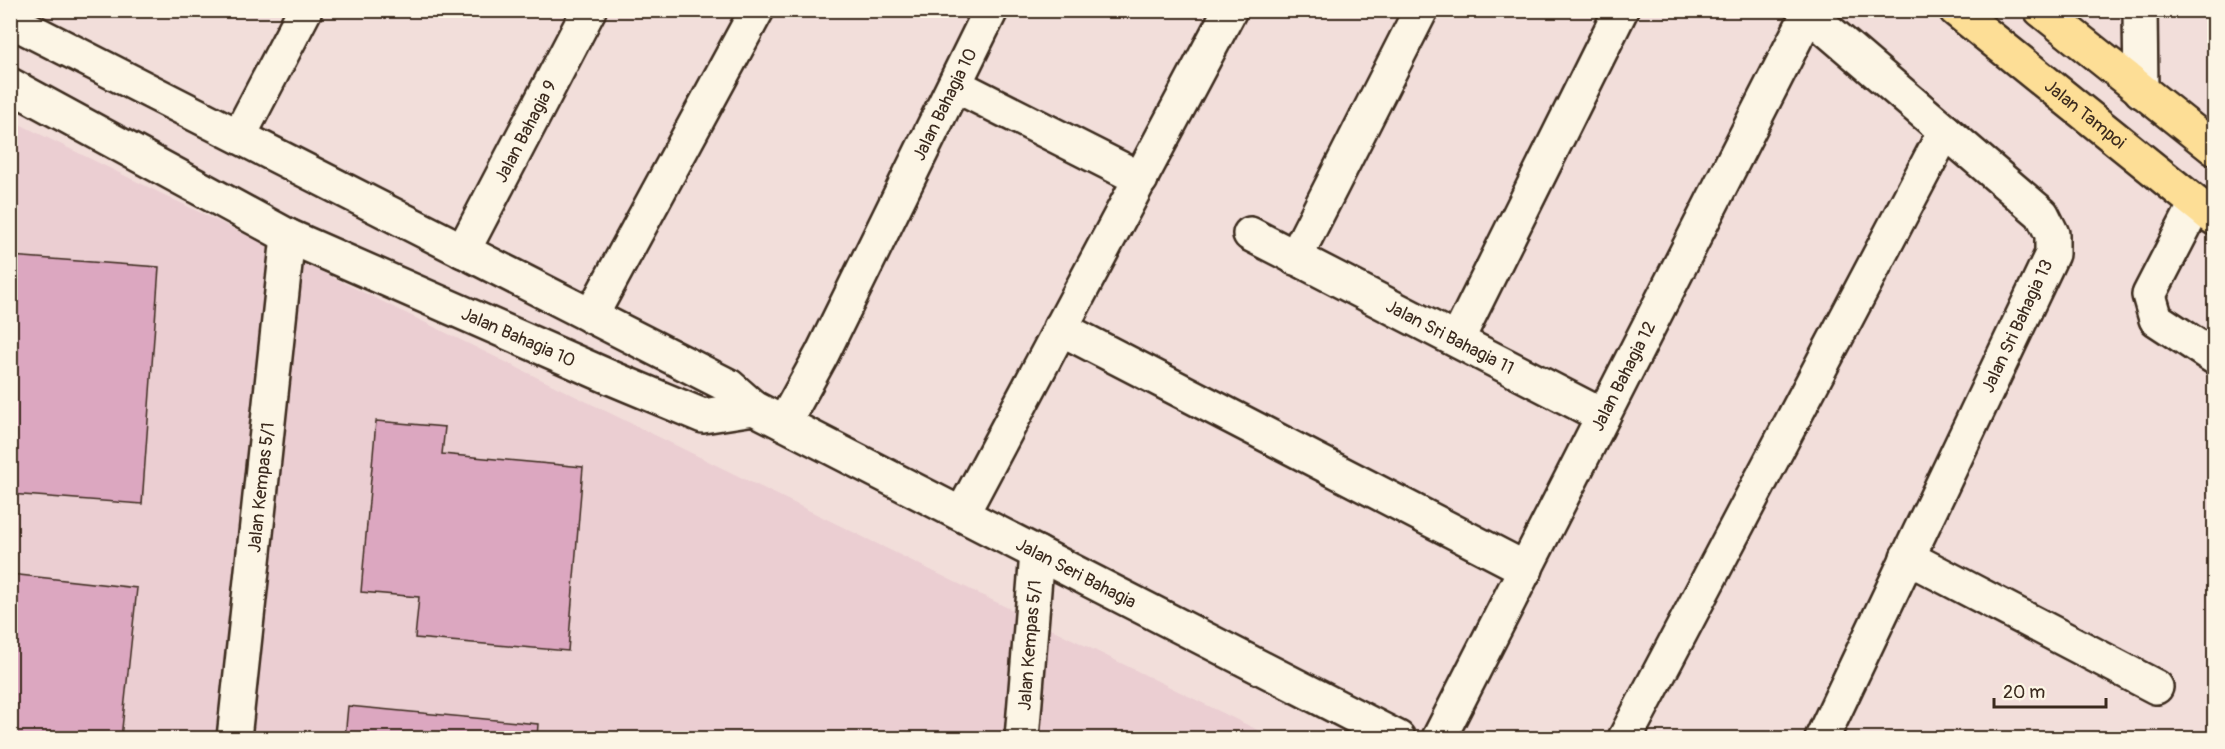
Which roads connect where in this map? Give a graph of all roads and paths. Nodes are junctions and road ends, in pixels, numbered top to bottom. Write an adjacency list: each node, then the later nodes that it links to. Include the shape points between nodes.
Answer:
1 (305, 10): 17 (street)
2 (589, 10): 23 (street, Jalan Bahagia 9)
3 (757, 10): 25 (street)
4 (991, 10): 14 (street, Jalan Bahagia 10)
5 (1230, 10): 19 (street)
6 (1421, 10): 24 (street)
7 (1621, 10): 27 (street)
8 (1956, 10): 20 (main road, Jalan Tampoi)
9 (2041, 10): 15 (main road)
10 (2140, 10): 15 (street)
11 (1806, 12): 16 (street, Jalan Sri Bahagia 13); 30 (street, Jalan Bahagia 12)
12 (10, 20): 17 (street, Jalan Seri Bahagia)
13 (10, 85): 22 (street, Jalan Bahagia 10)
14 (954, 85): 19 (street); 31 (street, Jalan Bahagia 10)
15 (2141, 92): 18 (main road)
16 (1946, 131): 34 (street, Jalan Sri Bahagia 13, via 2042,214 2052,234 2052,254); 41 (street)
17 (239, 136): 23 (street, Jalan Seri Bahagia)
18 (2214, 148)
19 (1140, 179): 26 (street)
20 (2205, 211): 28 (street, via 2149,295 2156,320)
21 (1250, 234): 24 (street, Jalan Sri Bahagia 11)
22 (288, 236): 29 (street, Jalan Bahagia 10, via 703,416); 37 (street, Jalan Kempas 5/1)
23 (463, 251): 25 (street, Jalan Seri Bahagia)
24 (1295, 258): 27 (street, Jalan Sri Bahagia 11)
25 (591, 316): 29 (street, Jalan Seri Bahagia, via 729,386)
26 (1060, 328): 32 (street); 35 (street)
27 (1457, 340): 30 (street, Jalan Sri Bahagia 11)
28 (2214, 357)
29 (754, 408): 31 (street, Jalan Seri Bahagia)
30 (1603, 416): 35 (street, Jalan Bahagia 12)
31 (784, 423): 32 (street, Jalan Seri Bahagia)
32 (962, 514): 33 (street, Jalan Seri Bahagia)
33 (1037, 553): 38 (street, Jalan Kempas 5/1); 39 (street, Jalan Seri Bahagia)
34 (1907, 557): 36 (street); 42 (street, Jalan Sri Bahagia 13)
35 (1526, 569): 40 (street, Jalan Bahagia 12)
36 (2156, 687)
37 (234, 738)
38 (1022, 738)
39 (1398, 738)
40 (1439, 738)
41 (1625, 738)
42 (1822, 738)

